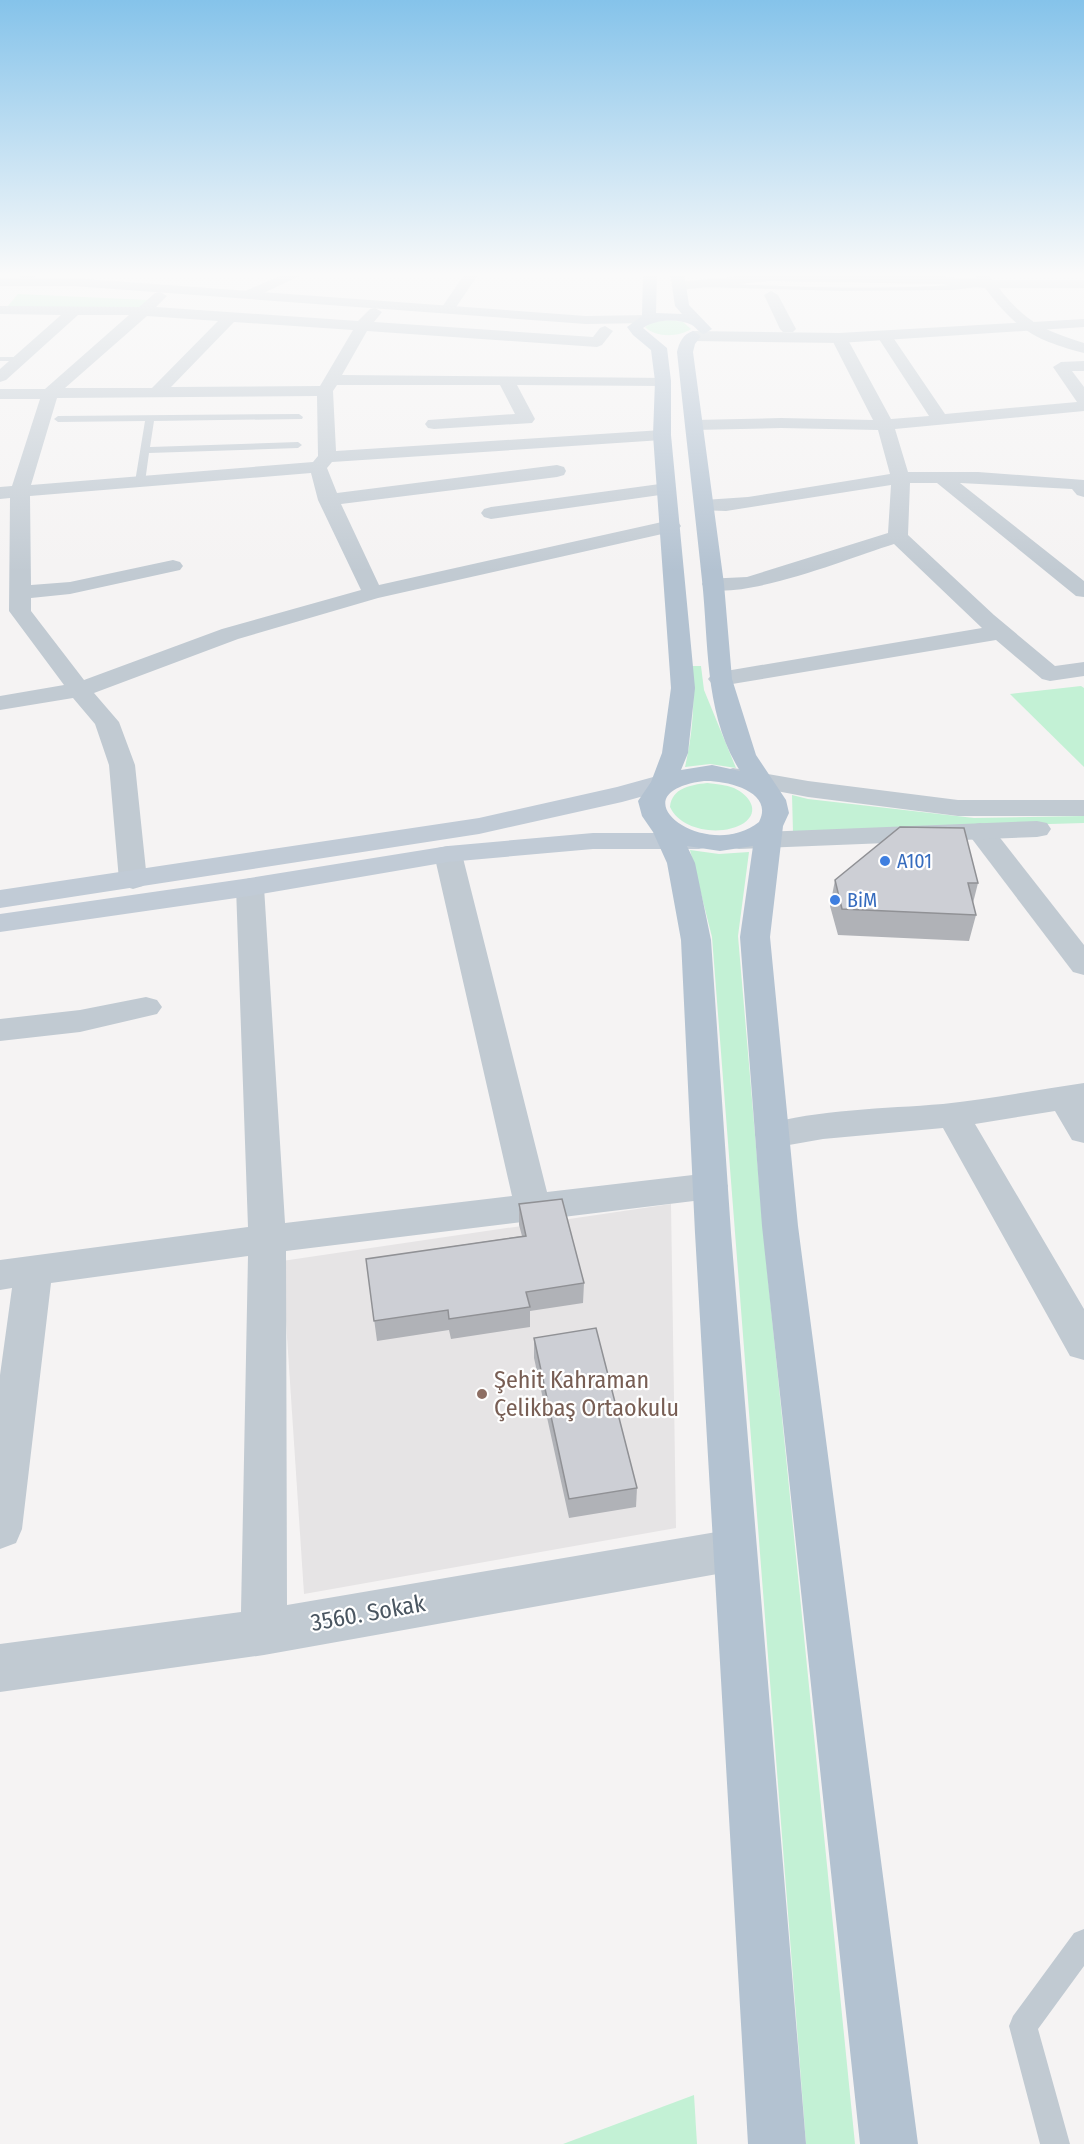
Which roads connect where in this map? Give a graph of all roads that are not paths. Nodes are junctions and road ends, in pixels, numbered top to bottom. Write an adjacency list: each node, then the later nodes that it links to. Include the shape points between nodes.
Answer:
1 (74, 372): 14 (street)
2 (176, 372): 13 (street)
3 (336, 372): 12 (street)
4 (662, 372): 11 (main road)
5 (687, 372): 23 (main road)
6 (857, 372): 24 (street)
7 (909, 372): 21 (street)
8 (1065, 372): 16 (street)
9 (415, 380): 10 (street); 12 (street); 22 (street)
10 (506, 381): 11 (street); 22 (street, via 526,419)
11 (663, 381): 25 (main road)
12 (327, 386): 13 (street); 29 (street)
13 (157, 392): 14 (street)
14 (50, 393): 15 (street); 37 (street)
15 (0, 394)
16 (1084, 399)
17 (1084, 406): 21 (street)
18 (299, 417): 19 (lane)
19 (150, 418): 20 (lane); 28 (lane)
20 (58, 419)
21 (940, 420): 24 (street)
22 (434, 424): 27 (street)
23 (694, 425): 24 (street); 39 (main road)
24 (885, 425): 32 (street)
25 (662, 435): 27 (street); 35 (main road)
26 (298, 445): 28 (lane)
27 (455, 447): 29 (street)
28 (145, 450): 33 (lane)
29 (322, 462): 33 (street); 38 (street)
30 (557, 471): 34 (street)
31 (940, 477): 32 (street); 36 (street, via 1077,484); 46 (street)
32 (900, 479): 39 (street, via 736,505); 42 (street)
33 (140, 482): 37 (street)
34 (462, 484): 38 (street); 40 (street)
35 (667, 489): 40 (street); 41 (main road)
36 (1084, 491)
37 (10, 492): 48 (street)
38 (328, 500): 47 (street)
39 (704, 506): 45 (main road)
40 (491, 513): 43 (street)
41 (670, 526): 43 (street); 54 (main road, via 683,687 675,753)
42 (898, 536): 45 (street, via 748,583); 49 (street)
43 (524, 558): 47 (street)
44 (173, 566): 48 (street, via 70,588)
45 (713, 584): 51 (main road)
46 (1084, 591)
47 (373, 594): 52 (street, via 230,634)
48 (13, 605): 52 (street)
49 (1001, 632): 50 (street, via 1050,674); 51 (street)
50 (1084, 669)
51 (720, 679): 56 (main road)
52 (79, 690): 53 (street); 61 (street, via 107,722 122,765)
53 (0, 703)
54 (667, 782): 56 (main road, via 702,774 752,782); 59 (main road, via 653,795 651,806 655,817); 61 (main road, via 479,826)
55 (1084, 808): 56 (street, via 958,807 808,789)
56 (760, 816): 58 (street); 59 (main road, via 719,843); 71 (main road, via 755,937)
57 (1084, 827): 58 (street)
58 (980, 831): 65 (street)
59 (678, 836): 60 (main road); 72 (main road, via 696,939)
60 (448, 854): 62 (main road); 73 (street)
61 (134, 880): 63 (main road)
62 (250, 887): 64 (main road); 74 (street)
63 (0, 899)
64 (0, 923)
65 (1084, 965)
66 (146, 1007): 67 (street, via 80,1021)
67 (0, 1030)
68 (1074, 1096): 69 (street); 70 (street)
69 (953, 1115): 71 (street, via 823,1127); 76 (street)
70 (1084, 1131)
71 (772, 1136): 83 (main road)
72 (710, 1186): 73 (street); 78 (main road)
73 (532, 1206): 74 (street)
74 (267, 1239): 75 (street); 79 (street)
75 (17, 1272): 77 (street)
76 (1084, 1344)
77 (0, 1529)
78 (734, 1550): 79 (street, 3560. Sokak); 82 (main road)
79 (264, 1632): 80 (street, 3560. Sokak)
80 (0, 1668)
81 (1084, 1943): 84 (lane, via 1023,2026)
82 (777, 2144)
83 (889, 2144)
84 (1055, 2144)

